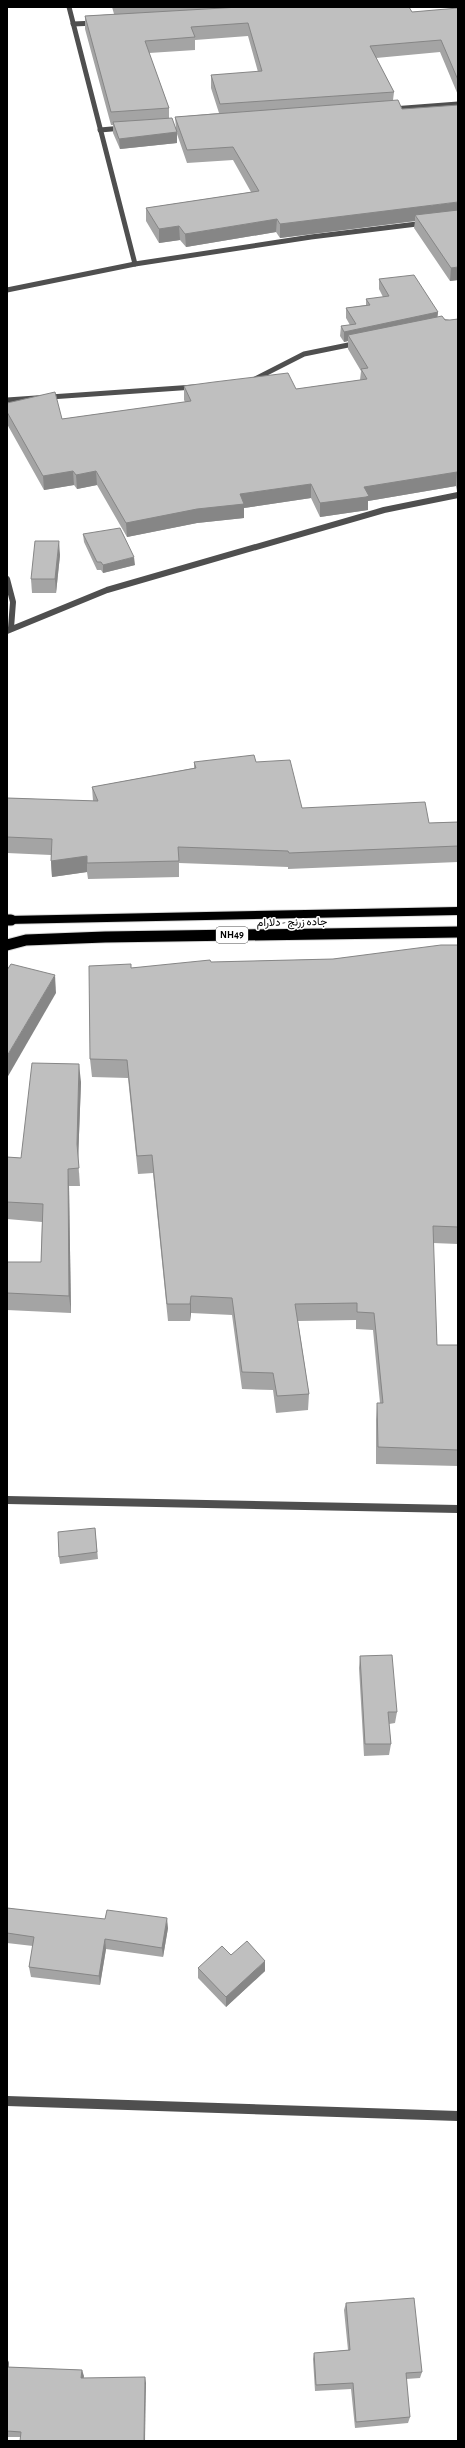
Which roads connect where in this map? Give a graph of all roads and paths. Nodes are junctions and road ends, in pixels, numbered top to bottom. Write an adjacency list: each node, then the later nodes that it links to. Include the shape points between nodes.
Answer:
1 (69, 7): 3 (street)
2 (104, 23): 3 (street)
3 (73, 24): 7 (street)
4 (458, 104): 5 (street)
5 (386, 109)
6 (132, 128): 7 (street)
7 (100, 130): 9 (street)
8 (432, 222): 9 (street, via 311,237)
9 (135, 264): 10 (street)
10 (7, 290)
11 (365, 341): 12 (street, via 304,354 249,382)
12 (242, 382)
13 (197, 387): 14 (street)
14 (7, 400)
15 (458, 495): 17 (street, via 384,510 107,590)
16 (7, 579): 17 (street, via 13,602)
17 (9, 630)
18 (458, 911): 19 (highway, جاده زرنج - دلارام / NH49)
19 (7, 920)
20 (458, 932): 21 (highway, جاده زرنج - دلارام / NH49, via 105,937 26,940)
21 (7, 945)
22 (7, 1500): 23 (street)
23 (458, 1509)
24 (7, 2101): 25 (street)
25 (458, 2116)

